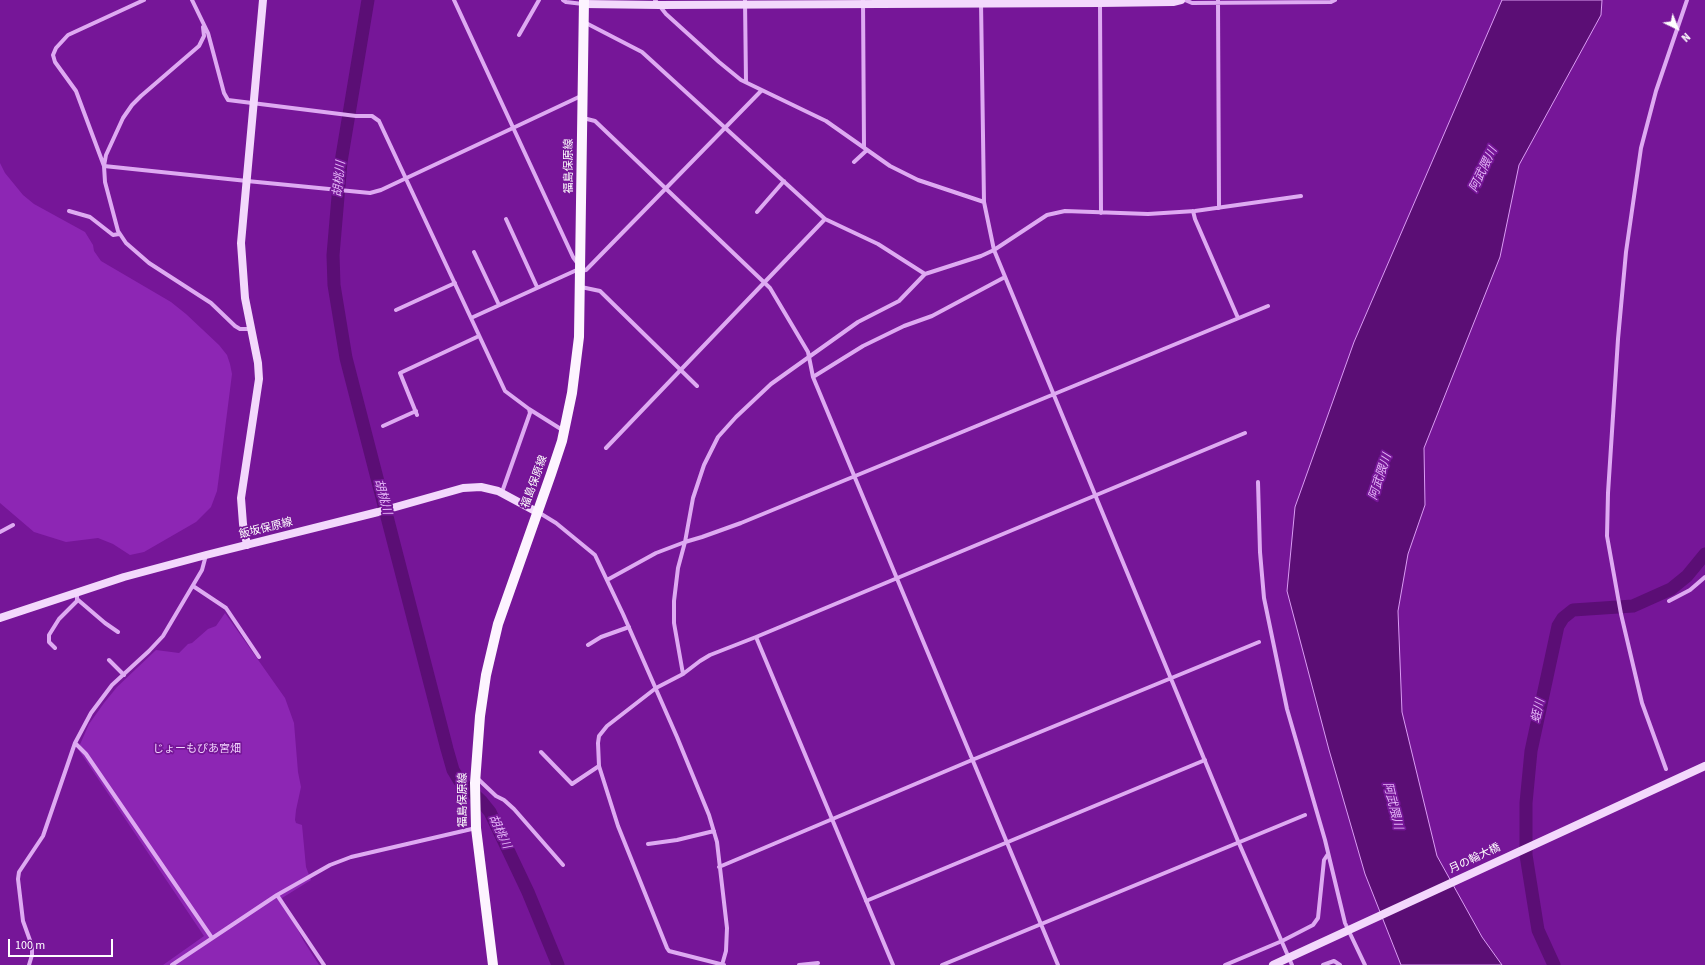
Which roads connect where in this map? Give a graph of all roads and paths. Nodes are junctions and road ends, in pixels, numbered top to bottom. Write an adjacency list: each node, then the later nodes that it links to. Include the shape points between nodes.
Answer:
1 (144, 0): 32 (street, via 68,35 53,55 55,62 76,91)
2 (192, 0): 19 (street)
3 (264, 0): 26 (street)
4 (454, 0): 29 (street)
5 (539, 0): 20 (street)
6 (563, 0): 12 (street)
7 (1181, 0): 15 (street)
8 (1185, 0): 11 (street, via 1192,3)
9 (1336, 0): 11 (street)
10 (1687, 0): 108 (street, via 1656,92 1641,148 1626,252 1608,492 1607,536 1621,614 1642,703)
11 (1218, 1): 39 (street)
12 (584, 2): 16 (street); 18 (main road, 福島保原線)
13 (863, 2): 14 (street); 17 (street); 30 (street)
14 (981, 2): 15 (street); 38 (street)
15 (1100, 2): 43 (street)
16 (658, 3): 17 (street); 23 (street, via 666,14 719,62)
17 (745, 3): 23 (street)
18 (584, 22): 25 (main road, 福島保原線); 28 (street, via 642,52)
19 (204, 26): 21 (street, via 204,36); 22 (street)
20 (519, 35)
21 (200, 45): 22 (street, via 207,43); 32 (street, via 193,54 132,105 106,155)
22 (211, 46): 26 (street, via 226,97 230,101)
23 (746, 82): 24 (street)
24 (761, 91): 28 (street); 30 (street, via 813,114)
25 (583, 95): 27 (main road, 福島保原線); 29 (street)
26 (254, 104): 33 (street, via 376,118); 35 (street)
27 (583, 118): 36 (street, via 595,121); 49 (main road, 福島保原線)
28 (725, 127): 34 (street); 36 (street)
29 (514, 128): 33 (street); 49 (street, via 573,257)
30 (866, 148): 31 (street); 38 (street, via 890,166 918,180)
31 (854, 162)
32 (104, 166): 35 (street); 46 (street, via 106,190)
33 (406, 178): 35 (street, via 370,193); 53 (street)
34 (784, 181): 42 (street); 44 (street)
35 (247, 182): 61 (street, via 241,243 243,289)
36 (666, 189): 49 (street, via 586,270); 52 (street)
37 (1301, 196): 39 (street)
38 (984, 202): 47 (street)
39 (1219, 208): 41 (street)
40 (69, 211): 46 (street, via 90,218 113,235)
41 (1193, 211): 43 (street, via 1148,214); 60 (street)
42 (757, 212)
43 (1101, 213): 47 (street, via 1054,212)
44 (825, 219): 50 (street, via 878,244); 52 (street)
45 (506, 220): 54 (street)
46 (119, 234): 61 (street, via 149,262 211,303 235,326)
47 (994, 250): 50 (street, via 974,259); 51 (street)
48 (474, 252): 56 (street)
49 (581, 268): 54 (street); 55 (main road, 福島保原線)
50 (924, 274): 63 (street, via 899,301 858,322)
51 (1005, 277): 65 (street, via 932,316 863,346); 67 (street)
52 (765, 282): 63 (street, via 777,298); 64 (street)
53 (454, 283): 58 (street); 59 (street)
54 (537, 287): 56 (street)
55 (580, 287): 64 (street, via 600,291); 70 (main road, 福島保原線, via 579,337)
56 (499, 305): 59 (street)
57 (1268, 306): 60 (street)
58 (396, 310)
59 (471, 318): 62 (street)
60 (1238, 318): 67 (street)
61 (250, 329): 81 (street, via 259,379 241,498)
62 (479, 336): 68 (street, via 505,391); 69 (street, via 400,373 416,413)
63 (810, 357): 65 (street); 80 (street, via 771,384 736,416 718,438 704,466 693,498)
64 (681, 370): 66 (street); 72 (street)
65 (813, 377): 73 (street)
66 (697, 386)
67 (1054, 394): 73 (street); 76 (street)
68 (529, 409): 70 (street); 75 (street, via 530,413)
69 (383, 426)
70 (564, 432): 77 (main road, 福島保原線, via 552,474)
71 (1245, 433): 76 (street)
72 (606, 448)
73 (854, 477): 80 (street, via 741,523); 84 (street)
74 (1258, 482): 117 (street, via 1264,598 1287,709)
75 (502, 492): 77 (street, 飯坂保原線); 81 (street, 飯坂保原線, via 481,487 463,488)
76 (1095, 495): 84 (street); 100 (street)
77 (537, 512): 85 (street, via 556,523 587,548); 109 (main road, 福島保原線, via 498,624 486,675)
78 (14, 525): 79 (street)
79 (0, 532)
80 (685, 542): 85 (street, via 641,560); 98 (street, via 676,579 674,623)
81 (247, 545): 82 (street, 飯坂保原線)
82 (206, 555): 86 (street, via 202,570); 87 (street, 飯坂保原線, via 124,577)
83 (1705, 577): 88 (street, via 1690,590)
84 (896, 578): 92 (street); 104 (street)
85 (606, 580): 90 (street)
86 (193, 586): 96 (street, via 226,608); 99 (street, via 163,636)
87 (77, 596): 89 (street, 飯坂保原線); 91 (street); 95 (street, via 49,635 48,642)
88 (1669, 602)
89 (0, 618)
90 (629, 627): 94 (street, via 601,637); 101 (street)
91 (118, 632)
92 (756, 637): 98 (street, via 705,658); 111 (street)
93 (1259, 642): 100 (street)
94 (588, 645)
95 (55, 648)
96 (259, 657)
97 (109, 660): 99 (street)
98 (683, 674): 101 (street)
99 (124, 675): 102 (street, via 97,704)
100 (1171, 677): 104 (street); 105 (street)
101 (656, 688): 106 (street, via 603,731 598,743); 113 (street)
102 (75, 743): 124 (street, via 86,754); 128 (street, via 43,836 19,872 23,921 32,946)
103 (541, 752): 106 (street, via 572,784)
104 (972, 760): 111 (street); 115 (street)
105 (1205, 760): 114 (street); 115 (street)
106 (599, 766): 132 (street, via 620,832 666,948 669,951)
107 (1705, 766): 123 (street, 月の輪大橋)
108 (1666, 769)
109 (475, 780): 112 (main road, 福島保原線); 118 (street, via 514,809)
110 (1305, 815): 114 (street)
111 (832, 818): 119 (street); 121 (street)
112 (476, 828): 120 (street, via 341,860); 131 (main road, 福島保原線)
113 (714, 831): 116 (street); 119 (street)
114 (1238, 842): 122 (street); 125 (street)
115 (1007, 843): 121 (street); 122 (street)
116 (648, 844)
117 (1328, 854): 123 (street); 125 (street, via 1324,860 1316,921 1310,928)
118 (563, 865)
119 (719, 867): 132 (street, via 727,928)
120 (277, 895): 124 (street); 130 (street)
121 (866, 901): 134 (street)
122 (1041, 924): 135 (street); 136 (street)
123 (1347, 931): 126 (street, 月の輪大橋); 141 (street)
124 (212, 938): 129 (street)
125 (1282, 941): 126 (street); 137 (street)
126 (1290, 961): 138 (street)
127 (818, 963): 133 (street)
128 (29, 965)
129 (172, 965)
130 (324, 965)
131 (493, 965)
132 (723, 965)
133 (799, 965)
134 (893, 965)
135 (942, 965)
136 (1058, 965)
137 (1225, 965)
138 (1273, 965)
139 (1323, 965): 140 (street, via 1334,961)
140 (1340, 965)
141 (1365, 965)

